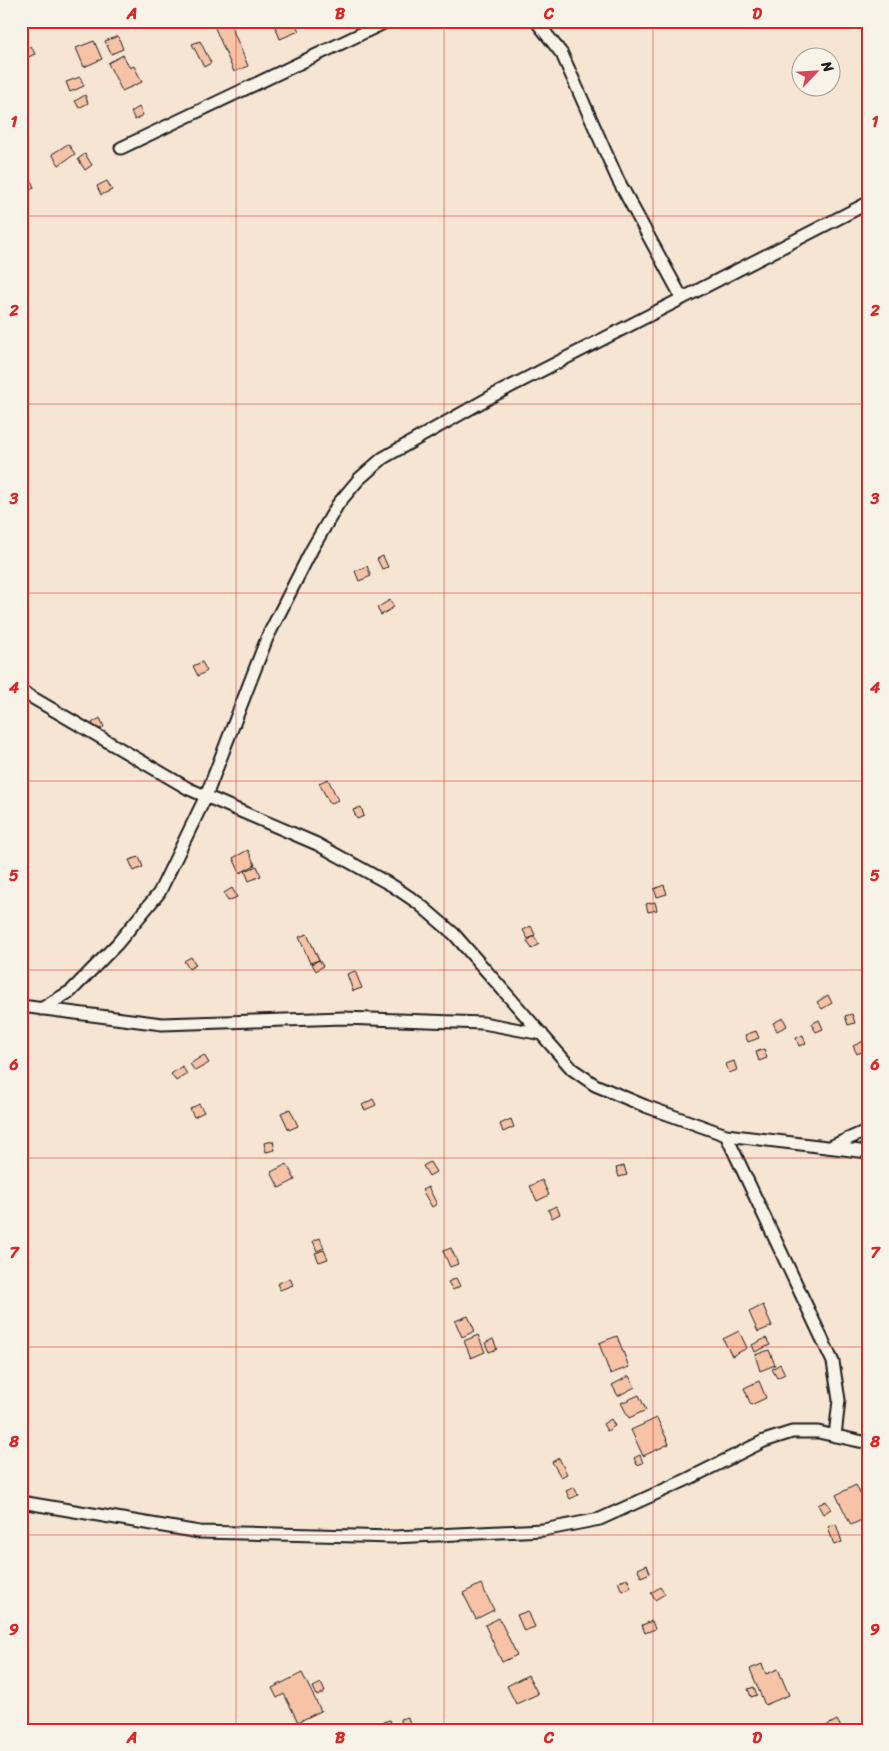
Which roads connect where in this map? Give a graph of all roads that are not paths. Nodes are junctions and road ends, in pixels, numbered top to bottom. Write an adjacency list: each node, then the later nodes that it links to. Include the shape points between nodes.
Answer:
1 (388, 21): 3 (street)
2 (536, 21): 5 (street, via 562,54 618,180)
3 (121, 148)
4 (868, 203): 5 (street)
5 (682, 298): 7 (street, via 494,395 383,458 358,479 338,504 312,549 267,638)
6 (21, 691): 7 (street)
7 (206, 796): 9 (street, via 159,893 117,944 71,991); 10 (street, via 317,844 418,903 454,934)
8 (21, 1006): 9 (street)
9 (41, 1009): 10 (street, via 162,1024 343,1018 483,1023)
10 (542, 1034): 12 (street, via 572,1069 595,1085)
11 (868, 1130): 13 (street)
12 (726, 1135): 13 (street); 15 (street, via 833,1362 839,1400)
13 (831, 1147): 14 (street)
14 (868, 1152)
15 (836, 1436): 16 (street); 17 (street, via 792,1432 764,1441 600,1519 543,1530 394,1537 199,1532)
16 (868, 1443)
17 (21, 1502)

